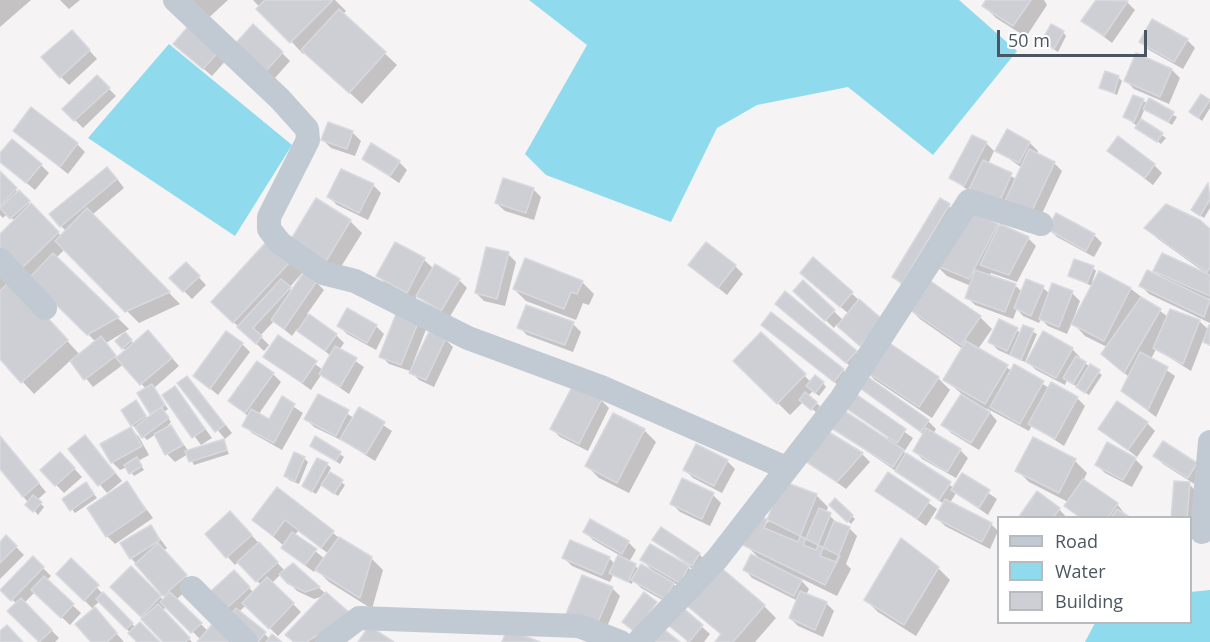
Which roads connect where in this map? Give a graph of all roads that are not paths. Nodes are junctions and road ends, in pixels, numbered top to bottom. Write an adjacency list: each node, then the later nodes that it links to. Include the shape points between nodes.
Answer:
1 (175, 0): 6 (street, via 307,129 308,140 269,217 269,229 280,243 323,273 356,281 468,338 601,387)
2 (1041, 224): 6 (street, via 969,201 842,399)
3 (0, 260): 4 (street)
4 (45, 308)
5 (1210, 442): 7 (street)
6 (786, 468): 12 (street, via 717,559)
7 (1202, 532)
8 (192, 588): 9 (street)
9 (246, 642)
10 (327, 642): 11 (street, via 359,618 579,626)
11 (620, 642)
12 (638, 642)

